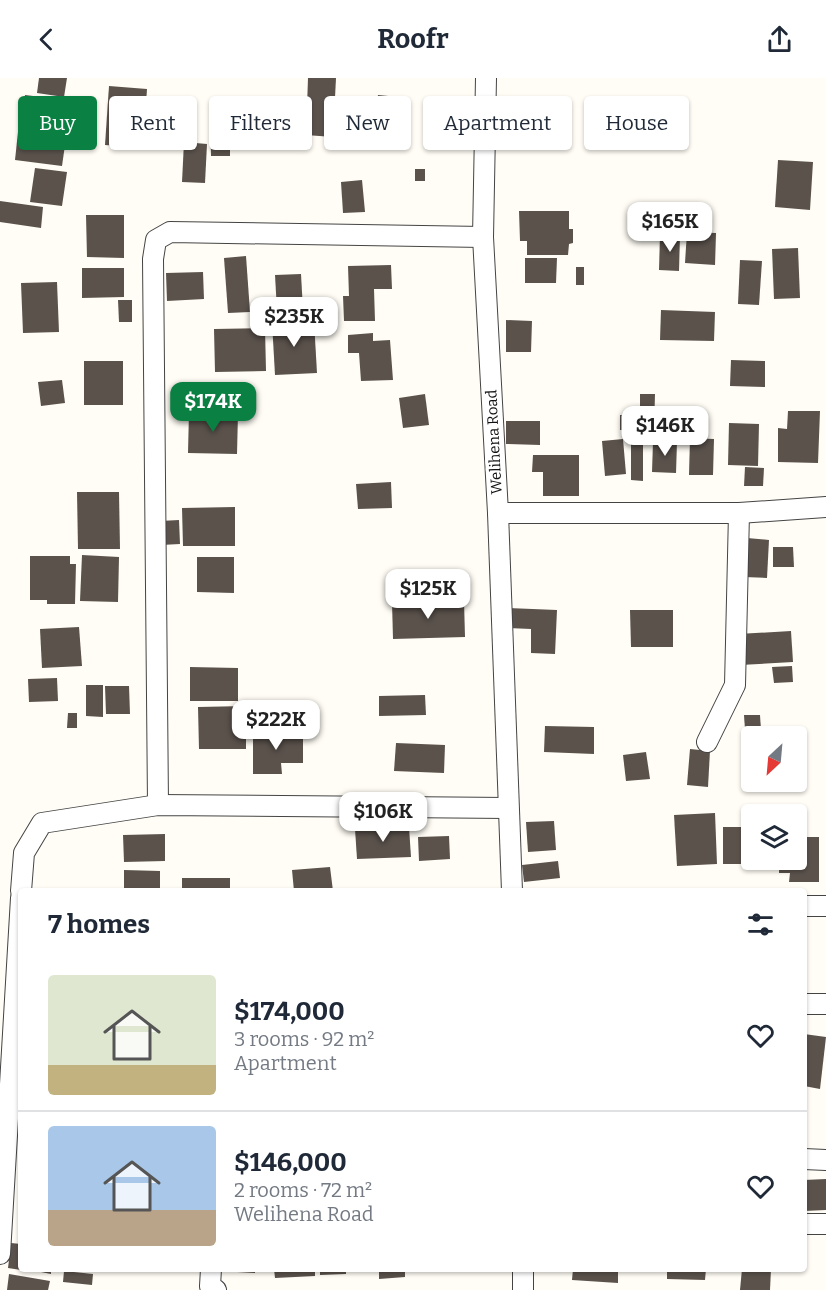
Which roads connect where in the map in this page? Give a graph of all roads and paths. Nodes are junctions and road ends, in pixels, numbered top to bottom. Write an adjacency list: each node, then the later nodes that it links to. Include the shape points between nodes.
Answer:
1 (486, 78): 2 (street, Welihena Road)
2 (483, 237): 4 (street, Welihena Road); 7 (street, via 170,232 156,240 153,271)
3 (826, 507): 5 (street, Welihena Road)
4 (498, 513): 5 (street, Welihena Road); 8 (street)
5 (739, 513): 6 (street, via 735,685)
6 (707, 742)
7 (159, 805): 8 (street); 9 (street, via 42,823 24,853)
8 (508, 808): 10 (street)
9 (21, 888)
10 (512, 888)
11 (807, 906): 12 (street)
12 (826, 906)
13 (18, 949): 20 (street)
14 (807, 1004): 15 (street)
15 (826, 1004)
16 (807, 1160): 17 (street)
17 (826, 1160)
18 (807, 1224): 19 (street)
19 (826, 1224)
20 (0, 1254)
21 (212, 1272): 23 (street, via 210,1286)
22 (523, 1272): 24 (street)
23 (216, 1290)
24 (523, 1290)

